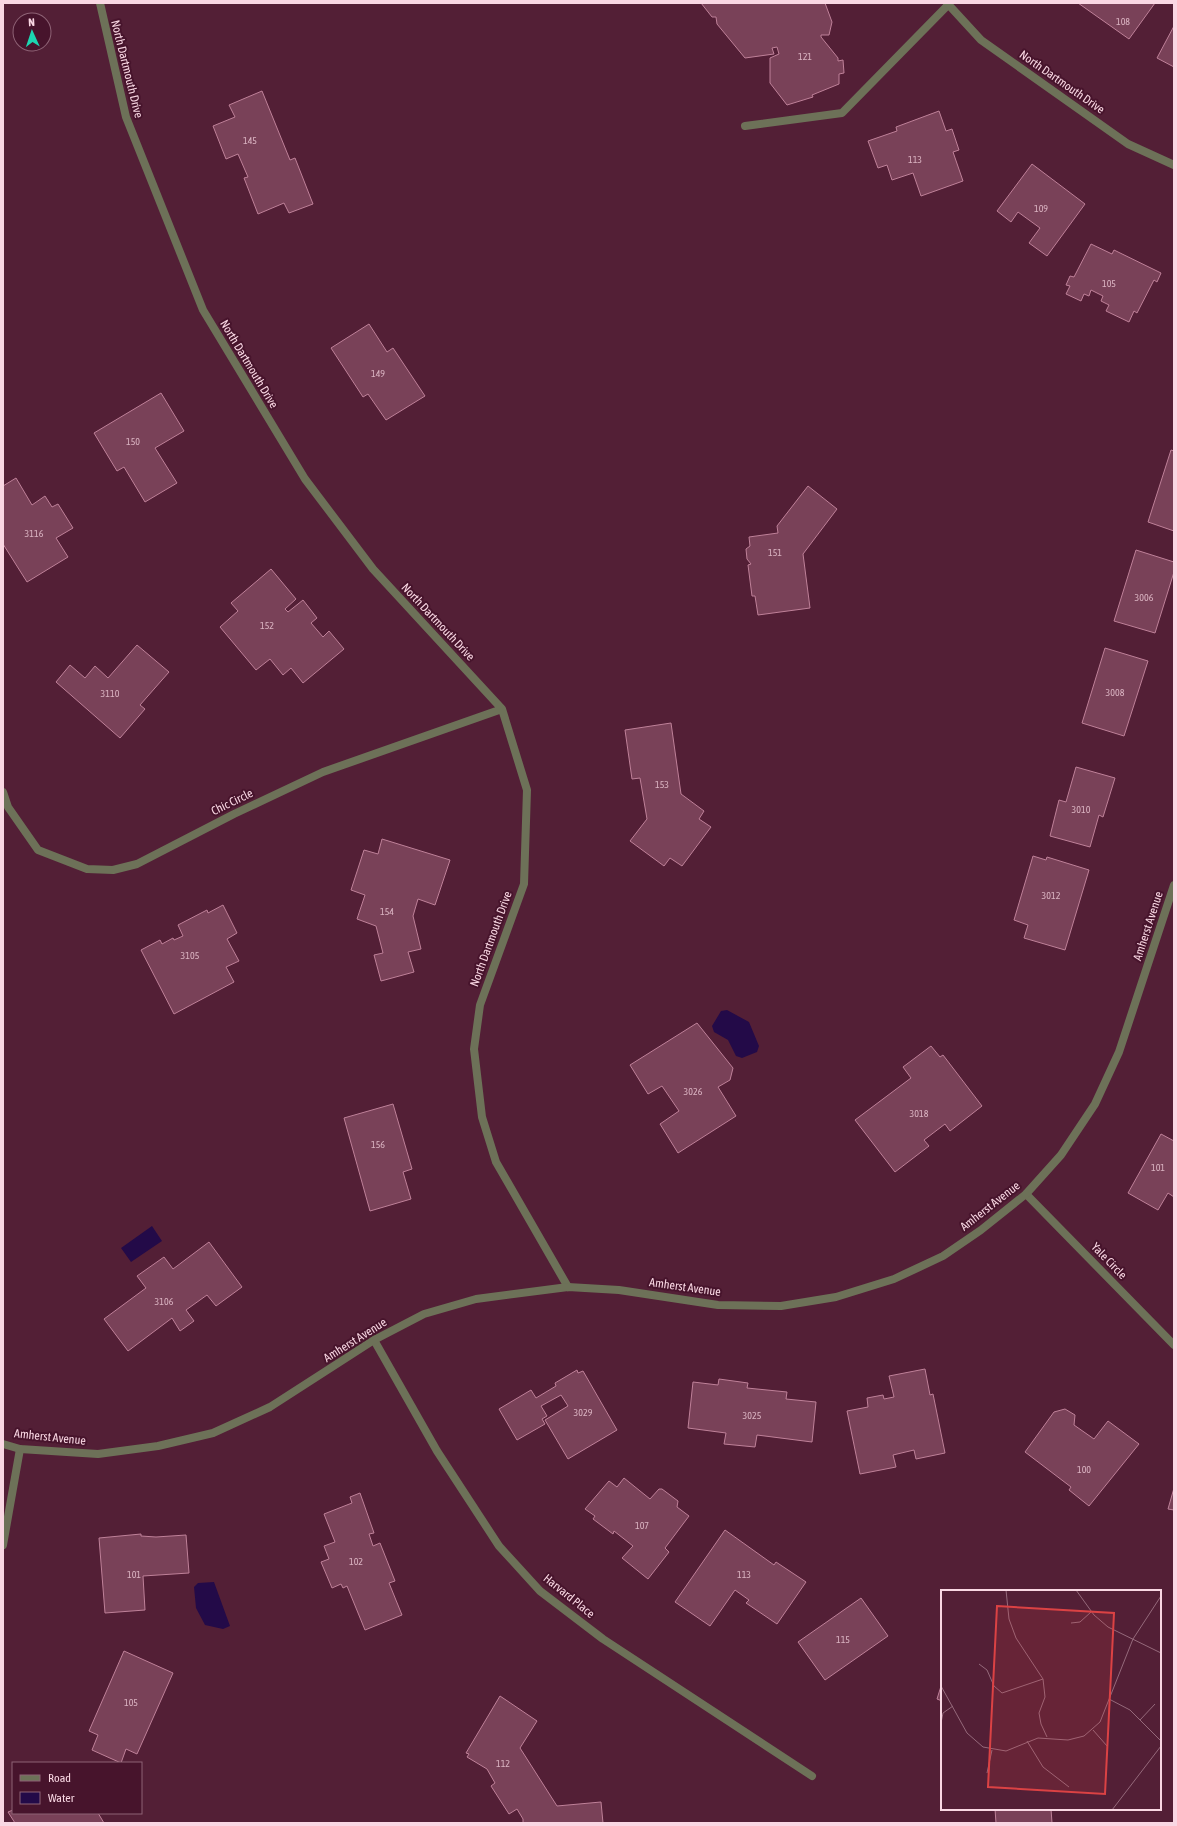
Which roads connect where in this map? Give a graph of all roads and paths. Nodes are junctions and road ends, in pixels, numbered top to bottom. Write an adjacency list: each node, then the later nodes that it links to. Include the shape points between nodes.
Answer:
1 (100, 3): 5 (street, North Dartmouth Drive, via 126,117 203,310 305,479 373,570)
2 (947, 4): 3 (street, via 842,113); 4 (street, North Dartmouth Drive, via 981,40 1128,144)
3 (745, 126)
4 (1174, 165)
5 (502, 709): 6 (street, Chic Circle, via 323,772 137,864 113,870 87,869 38,850 8,807); 9 (street, North Dartmouth Drive, via 526,790 524,884 480,1004 474,1049 482,1117 496,1162)
6 (3, 792)
7 (1174, 885): 8 (street, Amherst Avenue, via 1119,1052 1095,1104 1061,1155)
8 (1026, 1194): 9 (street, Amherst Avenue, via 943,1256 894,1278 836,1297 781,1306 718,1304 619,1290); 11 (street, Yale Circle)
9 (568, 1287): 10 (street, Amherst Avenue, via 476,1299 424,1314)
10 (374, 1340): 13 (street, Amherst Avenue, via 270,1407 213,1432 158,1446 98,1454); 15 (street, Harvard Place, via 437,1451 499,1546 540,1591 603,1639)
11 (1174, 1345)
12 (3, 1444): 13 (street, Amherst Avenue)
13 (20, 1449): 14 (street)
14 (3, 1545)
15 (812, 1776)

